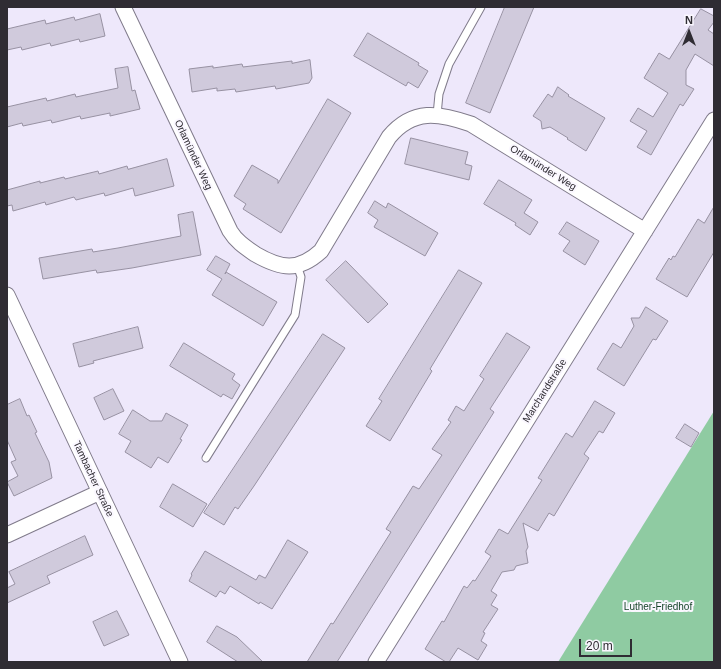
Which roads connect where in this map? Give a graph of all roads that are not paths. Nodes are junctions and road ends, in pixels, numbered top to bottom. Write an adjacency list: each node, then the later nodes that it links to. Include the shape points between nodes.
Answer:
1 (123, 7): 6 (street, Orlamünder Weg, via 220,212 235,238 244,247 273,263)
2 (481, 7): 3 (lane, via 449,64 439,94)
3 (437, 115): 5 (street, Orlamünder Weg, via 471,124); 6 (street, Orlamünder Weg, via 417,116 404,122 389,136 321,251 312,260)
4 (714, 120): 5 (street, Marchandstraße)
5 (645, 231): 12 (street, Marchandstraße)
6 (297, 265): 8 (lane, via 301,277 295,315)
7 (7, 295): 9 (street, Tambacher Straße)
8 (206, 458)
9 (100, 492): 10 (street); 11 (street, Tambacher Straße)
10 (7, 535)
11 (180, 662)
12 (376, 662)

